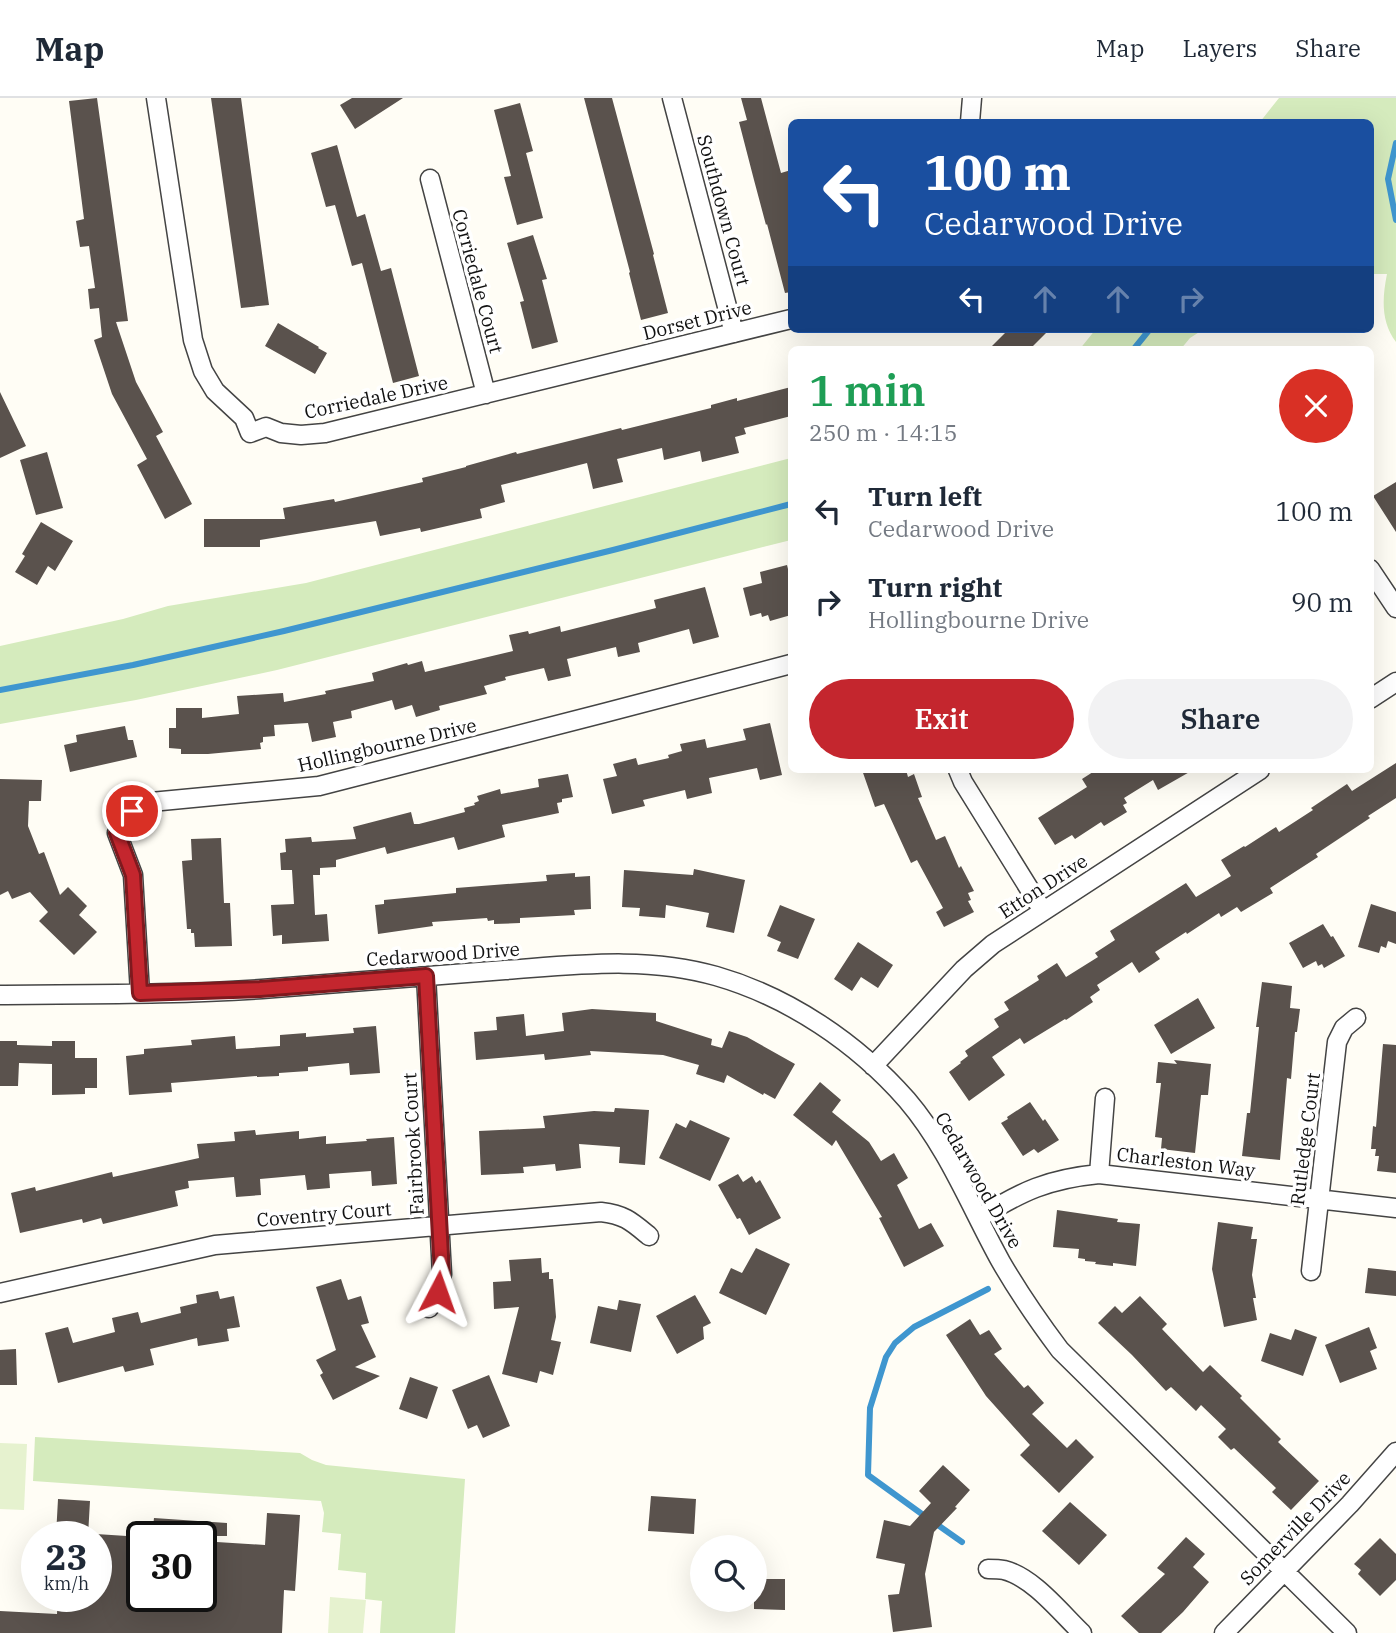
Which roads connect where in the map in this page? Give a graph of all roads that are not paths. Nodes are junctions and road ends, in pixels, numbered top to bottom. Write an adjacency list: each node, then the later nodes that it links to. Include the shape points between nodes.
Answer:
1 (156, 98): 9 (street, Corriedale Drive, via 197,356 215,391 244,418 250,433 266,428 301,435 325,433)
2 (673, 98): 7 (street, Southdown Court)
3 (972, 98): 4 (street)
4 (970, 119)
5 (430, 179): 9 (street, Corriedale Court)
6 (788, 320): 7 (street, Dorset Drive)
7 (734, 333): 8 (street, Dorset Drive)
8 (614, 363): 9 (street, Corriedale Drive)
9 (486, 394)
10 (1374, 575): 11 (street)
11 (1396, 608)
12 (788, 665): 19 (street, Hollingbourne Drive, via 319,786 151,802 132,811 117,833 133,875)
13 (1396, 682): 14 (street)
14 (1374, 696)
15 (959, 773): 17 (street)
16 (1255, 773): 17 (street, Etton Drive)
17 (1042, 911): 22 (street, Etton Drive, via 964,969)
18 (426, 976): 19 (street, Cedarwood Drive); 22 (street, Cedarwood Drive, via 603,963 664,965 755,989 830,1031); 28 (street, Fairbrook Court)
19 (140, 993): 20 (street, Cedarwood Drive)
20 (0, 995)
21 (1356, 1018): 25 (street, Rutledge Court, via 1337,1042)
22 (873, 1066): 27 (street, Cedarwood Drive, via 935,1139)
23 (1105, 1098): 24 (street)
24 (1099, 1174): 25 (street, Charleston Way); 27 (street, Charleston Way, via 1033,1187)
25 (1318, 1199): 26 (street, Charleston Way); 30 (street, Rutledge Court)
26 (1396, 1208)
27 (979, 1218): 35 (street, Cedarwood Drive, via 1016,1287 1060,1350)
28 (438, 1226): 29 (street, Coventry Court, via 601,1212 630,1220); 31 (street, Coventry Court, via 215,1245); 32 (street, Fairbrook Court, via 442,1274)
29 (649, 1236)
30 (1311, 1272)
31 (0, 1293)
32 (429, 1308)
33 (1396, 1452): 35 (street, Somerville Drive)
34 (988, 1569): 36 (street, via 1023,1578)
35 (1283, 1571): 37 (street, Somerville Drive); 38 (street, Cedarwood Drive)
36 (1082, 1633)
37 (1224, 1633)
38 (1347, 1633)

